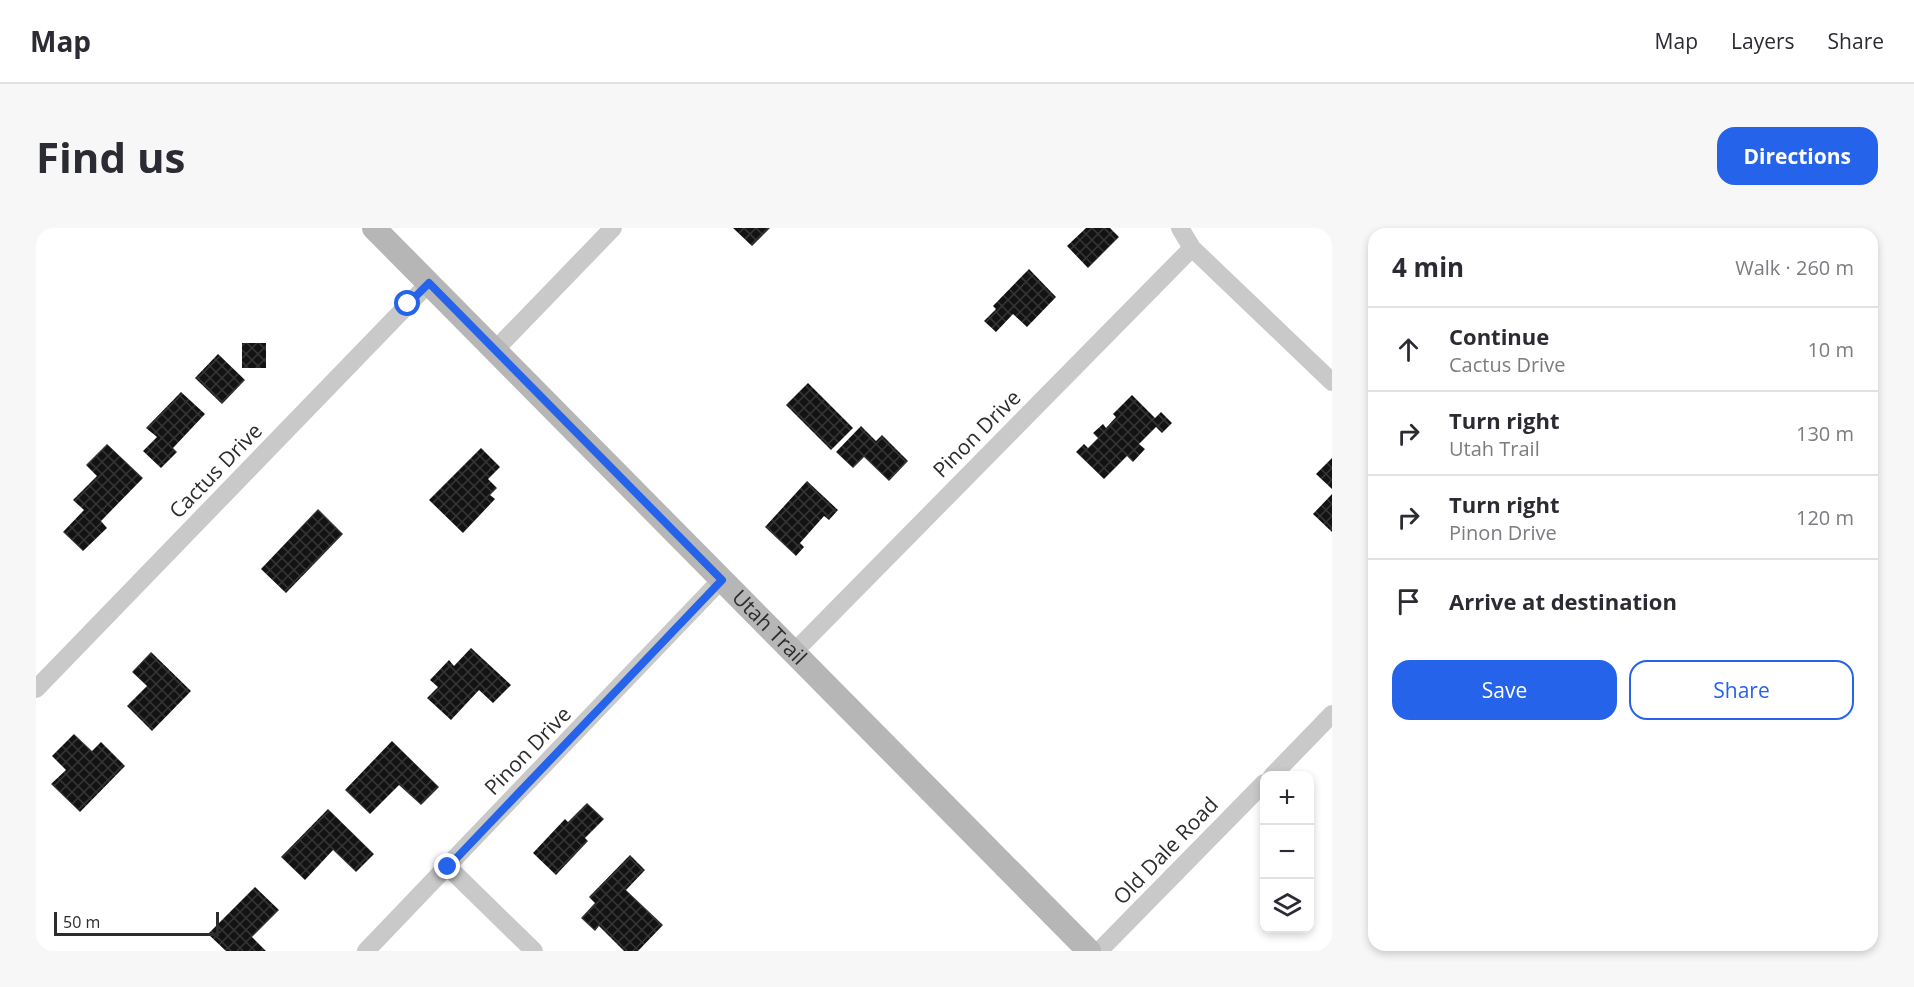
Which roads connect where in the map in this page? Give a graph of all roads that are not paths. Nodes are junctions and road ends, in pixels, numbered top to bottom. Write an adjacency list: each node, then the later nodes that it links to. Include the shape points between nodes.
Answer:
1 (374, 228): 5 (main road, Utah Trail)
2 (613, 228): 6 (street)
3 (1180, 228): 4 (street)
4 (1192, 248): 7 (street); 9 (street, Pinon Drive)
5 (429, 283): 6 (main road, Utah Trail); 10 (street, Cactus Drive)
6 (496, 349): 8 (main road, Utah Trail)
7 (1332, 382)
8 (722, 580): 9 (main road, Utah Trail); 14 (street, Pinon Drive)
9 (794, 652): 17 (main road, Utah Trail)
10 (36, 689)
11 (1332, 714): 12 (street)
12 (1277, 771)
13 (1260, 787): 18 (street, Old Dale Road)
14 (448, 867): 15 (street, Pinon Drive); 16 (street)
15 (366, 951)
16 (534, 951)
17 (1089, 951)
18 (1099, 951)

